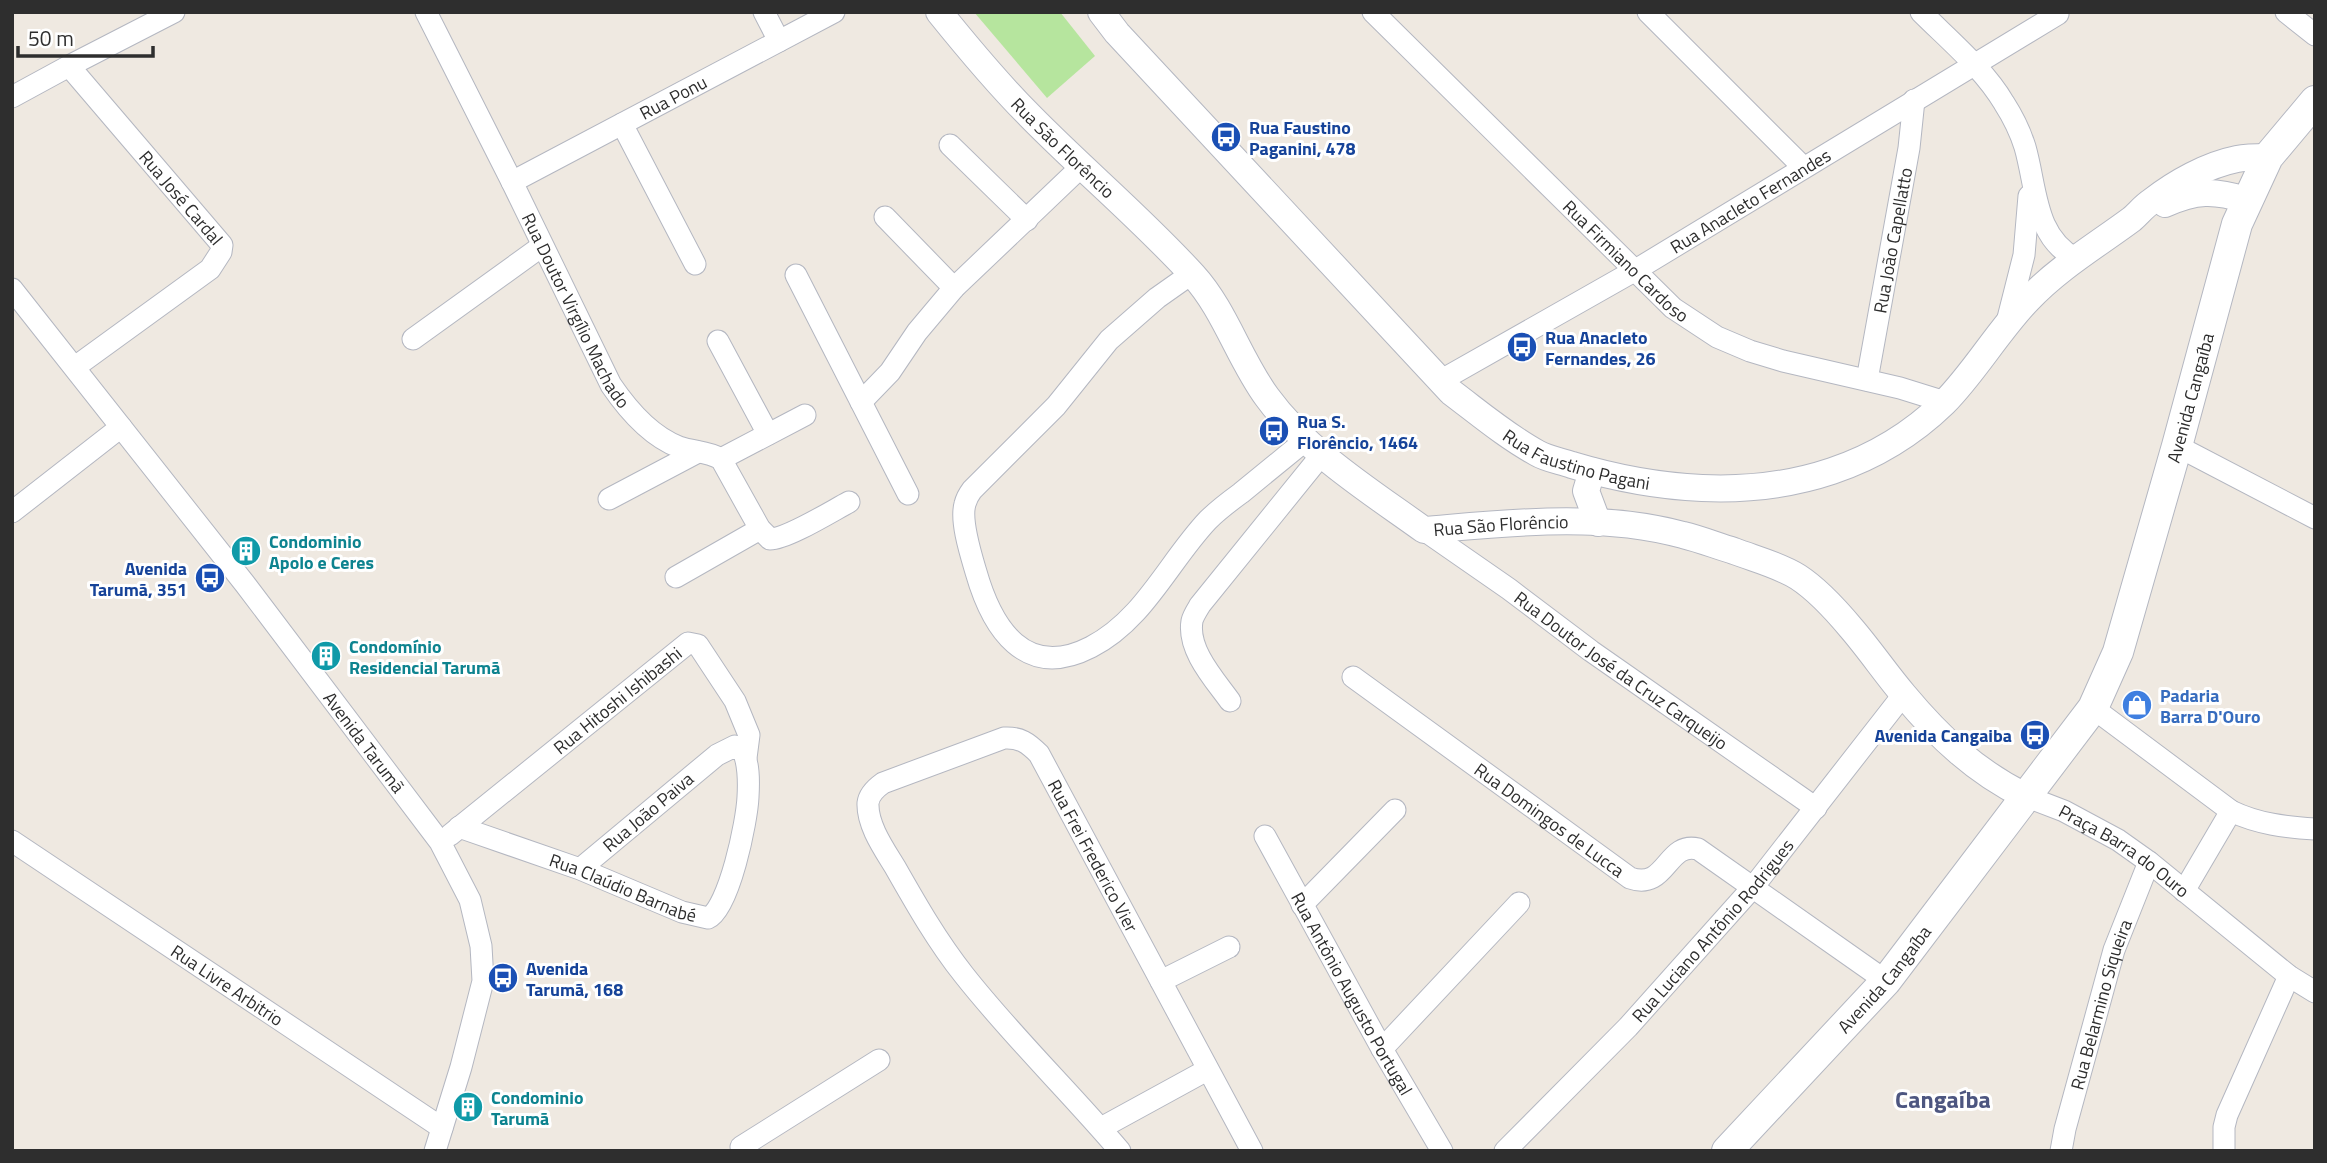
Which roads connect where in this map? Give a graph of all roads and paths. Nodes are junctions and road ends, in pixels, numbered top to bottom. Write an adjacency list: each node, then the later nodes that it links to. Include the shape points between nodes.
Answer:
1 (174, 12): 15 (street)
2 (426, 12): 25 (street, Rua Doutor Virgílio Machado)
3 (764, 12): 13 (street)
4 (834, 12): 13 (street, Rua Ponu)
5 (939, 12): 22 (street, Rua São Florêncio, via 1021,107)
6 (1101, 12): 43 (street, Rua Faustino Pagani)
7 (1373, 12): 33 (street, Rua Firmiano Cardoso)
8 (1648, 12): 24 (street)
9 (1921, 12): 14 (street)
10 (2286, 12): 12 (street)
11 (2058, 14): 14 (street, Rua Anacleto Fernandes)
12 (2315, 35)
13 (779, 41): 19 (street, Rua Ponu)
14 (1973, 65): 17 (street, Rua Anacleto Fernandes); 23 (street, via 2015,122)
15 (69, 66): 16 (street); 41 (street, Rua José Cardal, via 222,245 210,269)
16 (12, 97)
17 (1914, 100): 24 (street, Rua Anacleto Fernandes); 42 (street, Rua João Capellatto)
18 (2315, 101): 21 (main road, Avenida Cangaíba)
19 (622, 124): 25 (street, Rua Ponu); 32 (street)
20 (950, 145): 29 (street)
21 (2268, 157): 26 (main road, Avenida Cangaíba); 28 (street, Rua Faustino Pagani, via 2236,159 2190,177)
22 (1082, 166): 29 (street); 34 (street, Rua São Florêncio)
23 (2030, 166): 31 (street, via 2044,225 2062,251); 38 (street, via 2024,255)
24 (1803, 167): 33 (street, Rua Anacleto Fernandes)
25 (512, 182): 30 (street, Rua Doutor Virgílio Machado)
26 (2246, 200): 28 (street, Rua Faustino Pagani, via 2220,192 2196,193); 50 (main road, Avenida Cangaíba)
27 (885, 217): 36 (street)
28 (2134, 217): 31 (street, Rua Faustino Pagani)
29 (1027, 220): 36 (street)
30 (542, 246): 39 (street); 51 (street, Rua Doutor Virgílio Machado, via 627,408 657,436)
31 (2076, 259): 38 (street, Rua Faustino Pagani, via 2029,298)
32 (695, 264)
33 (1634, 271): 42 (street, Rua Firmiano Cardoso, via 1673,308 1717,337 1783,361); 43 (street, Rua Anacleto Fernandes)
34 (1191, 274): 49 (street, Rua São Florêncio, via 1267,397); 49 (street, via 1109,340 1056,406 971,490 964,505 971,558 1002,632 1033,654 1052,658 1080,652 1109,637 1128,621 1209,519)
35 (796, 275): 44 (street)
36 (954, 288): 44 (street, via 890,372)
37 (12, 289): 41 (street, Avenida Tarumã)
38 (2006, 326): 45 (street, Rua Faustino Pagani)
39 (413, 339)
40 (718, 341): 48 (street)
41 (75, 367): 47 (street, Avenida Tarumã)
42 (1867, 380): 45 (street, Rua Firmiano Cardoso)
43 (1440, 381): 53 (street, Rua Faustino Pagani, via 1497,428 1539,455)
44 (861, 402): 55 (street)
45 (1945, 402): 54 (street, Rua Faustino Pagani, via 1905,435 1862,460 1803,480 1746,489)
46 (805, 415): 48 (street)
47 (121, 427): 58 (street); 78 (street, Avenida Tarumã)
48 (768, 434): 52 (street)
49 (1315, 446): 63 (street, Rua São Florêncio); 67 (street, via 1192,621 1200,657)
50 (2177, 446): 59 (street); 68 (main road, Avenida Cangaíba, via 2118,652)
51 (698, 452): 52 (street, Rua Doutor Virgílio Machado); 56 (street)
52 (721, 459): 61 (street)
53 (1592, 471): 54 (street, Rua Faustino Pagani); 60 (street, via 1586,491)
54 (1663, 485): 62 (street, via 1663,509)
55 (908, 494)
56 (608, 499)
57 (849, 502): 61 (street, via 776,539 769,539)
58 (12, 512)
59 (2315, 518)
60 (1598, 523): 62 (street, Rua São Florêncio); 63 (street, Rua São Florêncio, via 1515,522)
61 (760, 529): 64 (street)
62 (1654, 529): 66 (street, Rua São Florêncio, via 1767,562 1798,577 1852,629)
63 (1424, 530): 71 (street, Rua Doutor José da Cruz Carqueijo)
64 (676, 577)
65 (1353, 677): 81 (street, Rua Domingos de Lucca, via 1630,878 1639,881 1657,876 1678,852 1691,847)
66 (1903, 695): 70 (street, Rua São Florêncio, via 1964,758); 71 (street, Rua Luciano Antônio Rodrigues)
67 (1230, 701)
68 (2093, 708): 70 (main road); 73 (street)
69 (746, 758): 74 (street, Rua Hitoshi Ishibashi, via 749,735 735,701 698,645 688,643); 80 (street, Rua João Paiva, via 735,746 717,755); 80 (street, Rua Claúdio Barnabé, via 748,797 743,833 726,895 714,916 701,918 681,912)
70 (2025, 796): 79 (street, Praça Barra do Ouro, via 2092,825); 88 (main road, Avenida Cangaíba)
71 (1816, 808): 81 (street, Rua Luciano Antônio Rodrigues)
72 (1395, 810): 84 (street)
73 (2231, 811): 75 (street, via 2249,820); 82 (street, Praça Barra do Ouro)
74 (459, 827): 78 (street, Rua Hitoshi Ishibashi); 80 (street, Rua Claúdio Barnabé)
75 (2315, 829)
76 (1265, 836): 84 (street, Rua Antônio Augusto Portugal)
77 (12, 841): 93 (street, Rua Livre Arbitrio)
78 (440, 842): 93 (street, Avenida Tarumã, via 470,900 478,926 483,981)
79 (2149, 862): 82 (street, Praça Barra do Ouro); 102 (street, Rua Belarmino Siqueira, via 2114,950)
80 (580, 869)
81 (1754, 886): 88 (street, Rua Domingos de Lucca); 100 (street, Rua Luciano Antônio Rodrigues, via 1628,1027)
82 (2184, 891): 86 (street)
83 (1519, 903): 90 (street)
84 (1302, 905): 90 (street, Rua Antônio Augusto Portugal)
85 (1229, 947): 87 (street)
86 (2289, 976): 89 (street); 103 (street, via 2227,1115)
87 (1161, 981): 92 (street, Rua Frei Frederico Vier); 94 (street, Rua Frei Frederico Vier, via 1039,754 1028,744 1017,737 1004,738 874,789 868,800 873,827 923,917 964,974)
88 (1886, 981): 101 (main road, Avenida Cangaíba)
89 (2315, 992)
90 (1382, 1049): 99 (street, Rua Antônio Augusto Portugal)
91 (879, 1060): 95 (street)
92 (1207, 1070): 94 (street); 98 (street, Rua Frei Frederico Vier)
93 (442, 1128): 96 (street, Avenida Tarumã)
94 (1101, 1128): 97 (street)
95 (742, 1149)
96 (435, 1151)
97 (1120, 1151)
98 (1252, 1151)
99 (1442, 1151)
100 (1505, 1151)
101 (1727, 1151)
102 (2061, 1151)
103 (2224, 1151)

